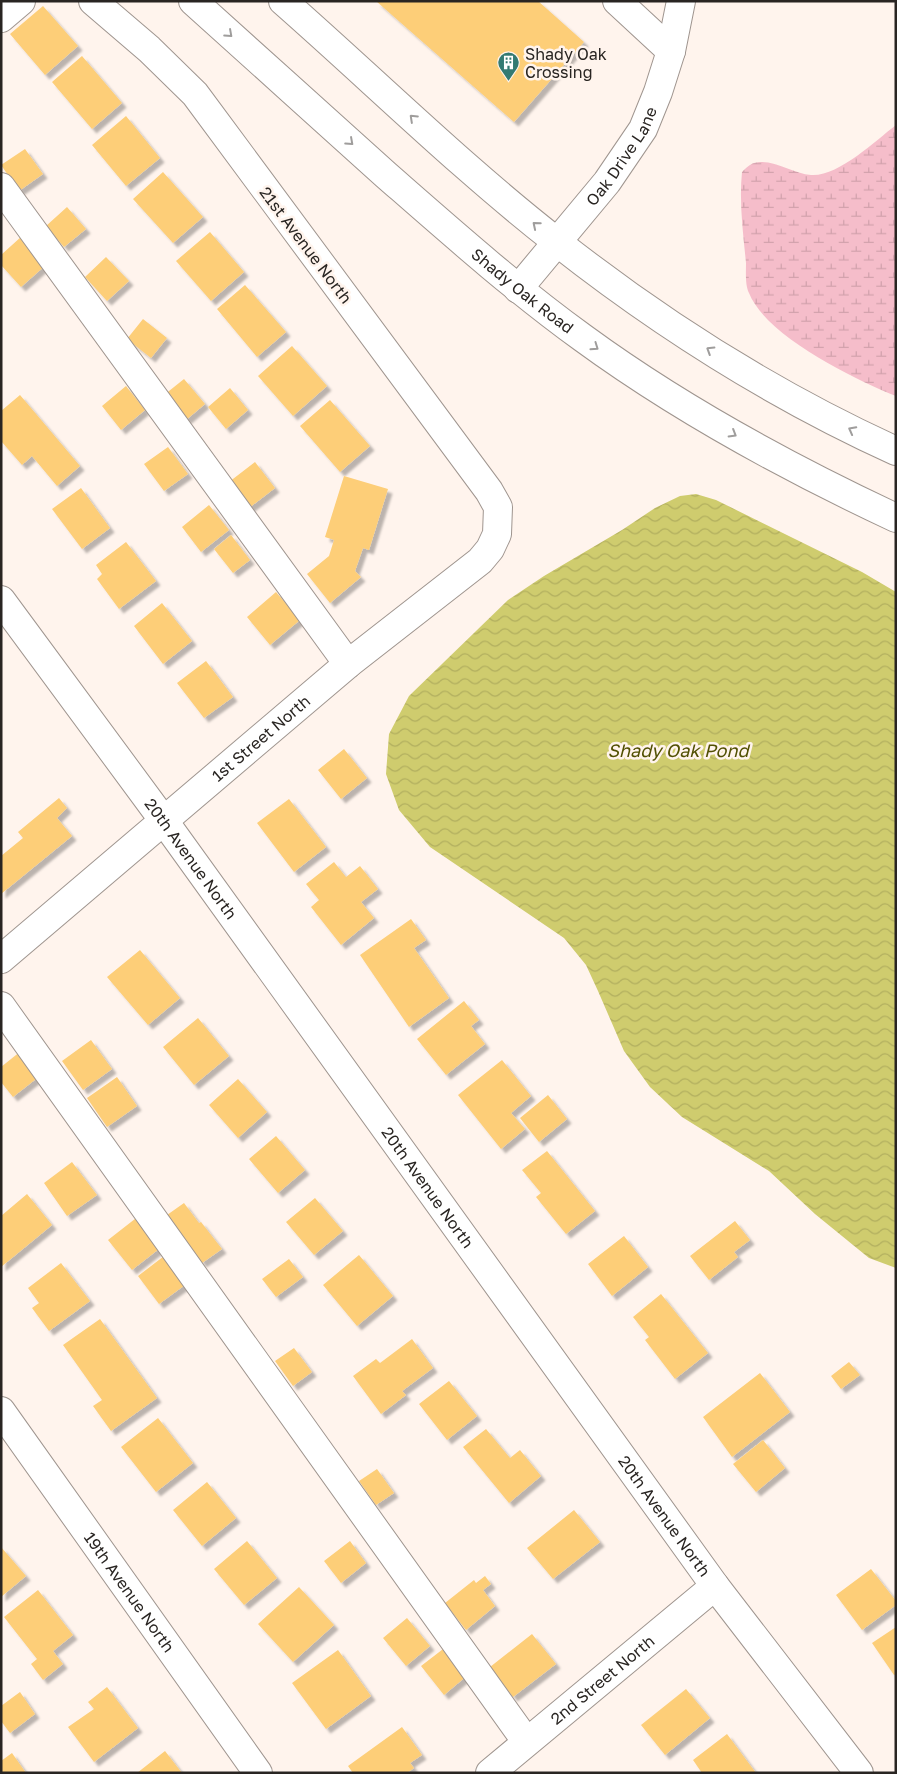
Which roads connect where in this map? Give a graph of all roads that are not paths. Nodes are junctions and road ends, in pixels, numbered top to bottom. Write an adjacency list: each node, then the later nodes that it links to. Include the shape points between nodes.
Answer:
1 (21, 1): 7 (street)
2 (93, 1): 13 (street, 21st Avenue North, via 194,94)
3 (193, 1): 11 (street, Shady Oak Road, one-way to 11)
4 (283, 1): 10 (street, one-way to 4, via 456,157)
5 (617, 1): 8 (street)
6 (681, 1): 8 (street, Oak Drive Lane)
7 (1, 18)
8 (671, 51): 10 (street, Oak Drive Lane, via 643,129 607,182)
9 (1, 187): 16 (street)
10 (557, 242): 11 (street, Oak Drive Lane); 12 (street, one-way to 10, via 752,377 651,312)
11 (518, 289): 14 (street, Shady Oak Road, one-way to 14, via 646,382 760,450)
12 (896, 451)
13 (498, 507): 16 (street, 1st Street North, via 497,534 490,550 480,561)
14 (896, 518)
15 (1, 600): 17 (street, 20th Avenue North)
16 (348, 664): 17 (street, 1st Street North)
17 (164, 821): 18 (street, 1st Street North); 21 (street, 20th Avenue North)
18 (1, 959)
19 (1, 1006): 22 (street)
20 (1, 1411): 23 (street, 19th Avenue North)
21 (715, 1586): 22 (street, 2nd Street North); 25 (street, 20th Avenue North)
22 (526, 1741): 24 (street, 2nd Street North)
23 (258, 1773)
24 (490, 1773)
25 (859, 1773)

